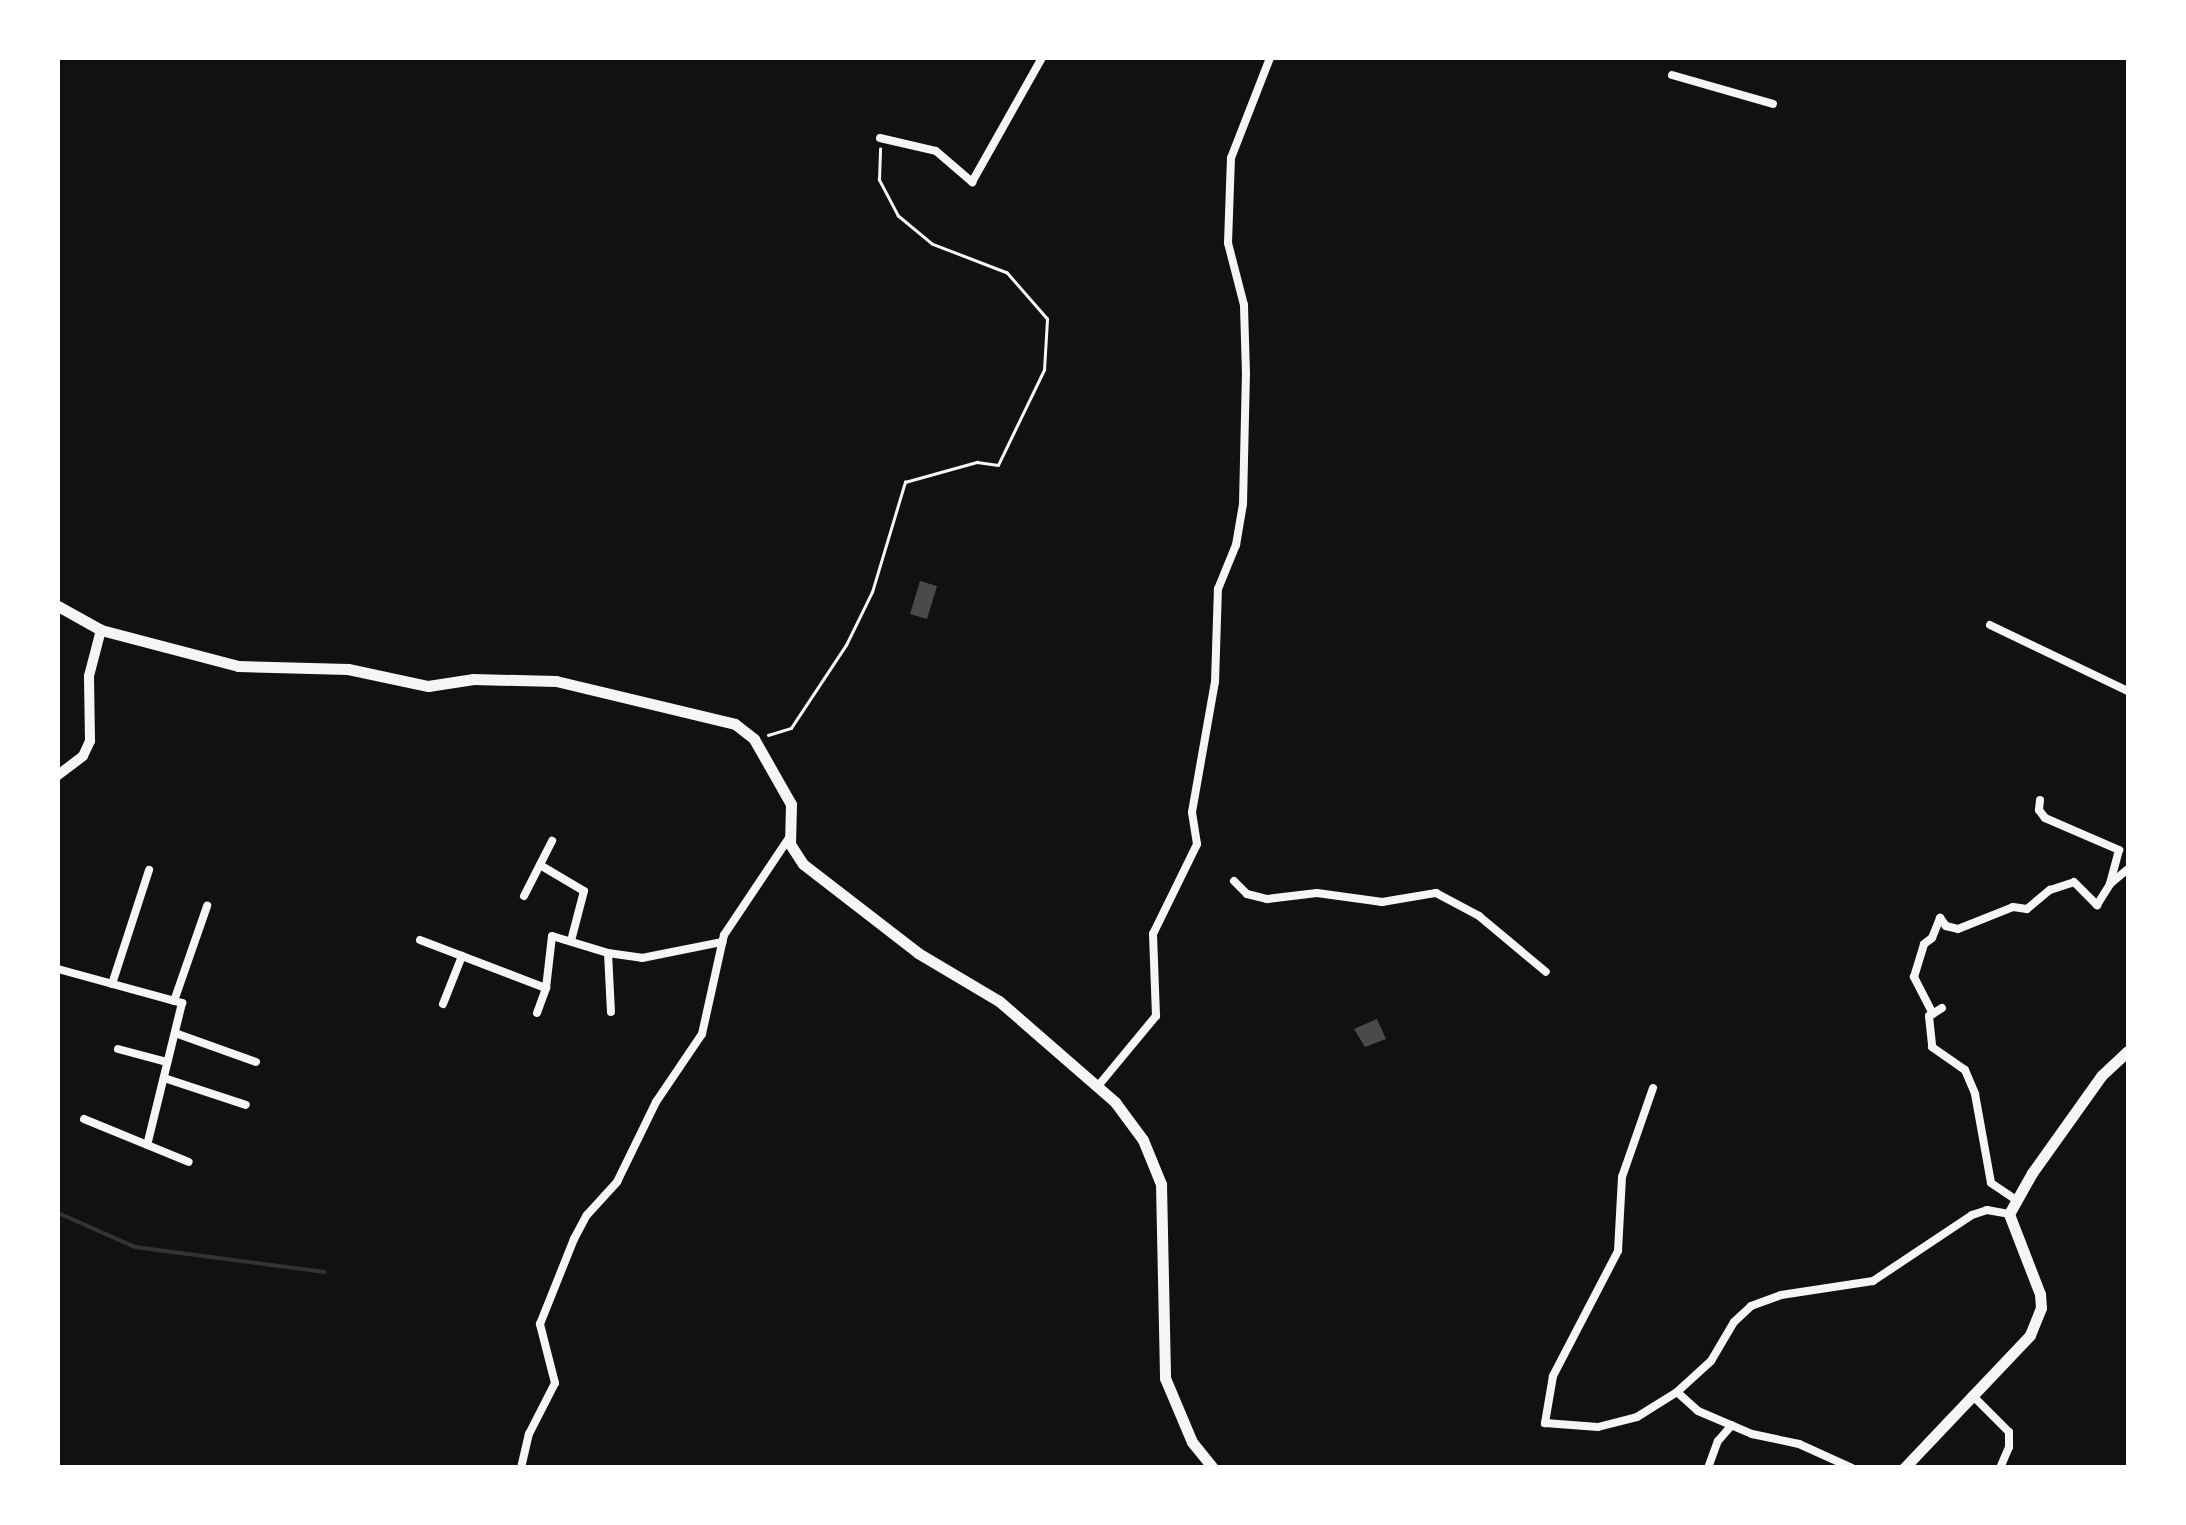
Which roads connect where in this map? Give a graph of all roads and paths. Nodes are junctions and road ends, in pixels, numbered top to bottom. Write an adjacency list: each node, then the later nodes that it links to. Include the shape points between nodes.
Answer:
1 (1042, 58): 5 (street, via 972,182 936,151)
2 (1270, 58): 43 (street, via 1231,158 1228,243 1244,306 1243,504 1218,588 1215,682 1192,812 1197,844 1153,934 1156,1016)
3 (1672, 75): 4 (street)
4 (1773, 104)
5 (880, 138): 10 (path, via 879,180 898,216 932,244 1007,273 1047,319 1044,370 998,465 976,462 905,482 872,592 846,645 790,728)
6 (58, 606): 8 (main road)
7 (1990, 625): 9 (street)
8 (102, 630): 10 (main road, via 268,669 313,665 428,686 473,679 556,681 718,717); 11 (street, via 90,676 90,741 83,756)
9 (2128, 691)
10 (754, 739): 13 (main road, via 792,804)
11 (58, 775)
12 (2040, 800): 19 (street, via 2045,818 2118,850)
13 (791, 834): 24 (street); 43 (main road, via 803,864 848,902 999,1000)
14 (552, 841): 15 (street)
15 (540, 865): 20 (street); 23 (street, via 584,890)
16 (2128, 869): 19 (street)
17 (149, 870): 29 (street)
18 (1234, 881): 28 (street, via 1247,894 1267,899 1317,893 1382,902 1436,893 1479,916)
19 (2110, 884): 36 (street, via 2097,905 2074,882 2026,909 2012,906 1958,929 1940,918 1914,976)
20 (524, 896)
21 (207, 906): 31 (street)
22 (420, 940): 26 (street)
23 (571, 942): 25 (street); 30 (street, via 552,936)
24 (722, 942): 25 (street, via 642,958); 54 (street, via 702,1034 656,1102 617,1182 574,1239 540,1324 555,1384 529,1434)
25 (608, 953): 34 (street)
26 (462, 956): 30 (street); 32 (street)
27 (58, 970): 29 (street)
28 (1546, 972)
29 (112, 984): 31 (street)
30 (546, 988): 35 (street)
31 (174, 1001): 37 (street, via 182,1003)
32 (443, 1004)
33 (1942, 1008): 36 (street)
34 (612, 1012)
35 (536, 1013)
36 (1933, 1014): 49 (street, via 1932,1047 1965,1070 1975,1094 1990,1183)
37 (175, 1032): 40 (street); 41 (street)
38 (118, 1049): 40 (street)
39 (2128, 1051): 49 (main road, via 2102,1075)
40 (168, 1062): 42 (street)
41 (256, 1062)
42 (164, 1078): 45 (street); 47 (street)
43 (1098, 1086): 55 (main road, via 1143,1140 1158,1174 1162,1361 1178,1414)
44 (1653, 1088): 51 (street, via 1622,1176 1618,1251 1553,1376 1545,1423 1598,1427 1637,1416)
45 (246, 1105)
46 (84, 1120): 47 (street)
47 (147, 1145): 48 (street)
48 (189, 1162)
49 (2016, 1200): 50 (main road)
50 (2008, 1214): 51 (street, via 1972,1214 1873,1281 1751,1306 1711,1361); 52 (main road, via 2038,1281 2041,1308 2030,1335)
51 (1677, 1392): 53 (street, via 1698,1411)
52 (1972, 1396): 58 (main road); 59 (street, via 2008,1432)
53 (1732, 1425): 56 (street); 57 (street, via 1800,1444)
54 (521, 1468)
55 (1212, 1468)
56 (1708, 1468)
57 (1852, 1468)
58 (1904, 1468)
59 (2000, 1468)

